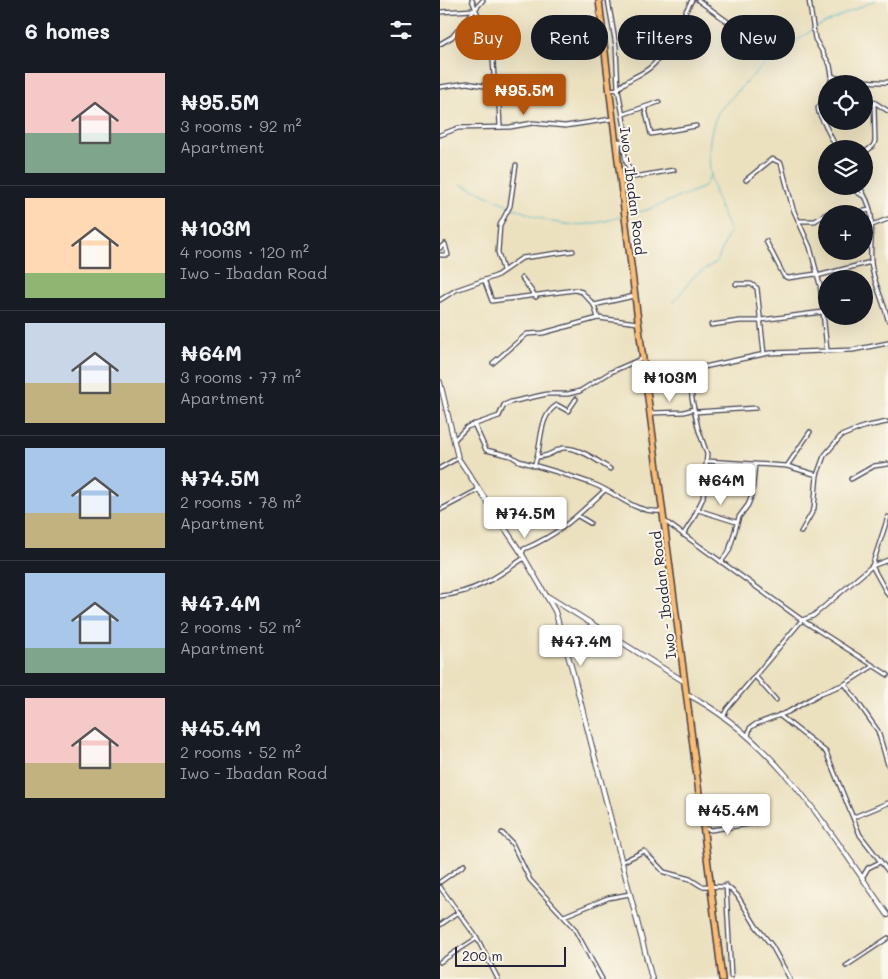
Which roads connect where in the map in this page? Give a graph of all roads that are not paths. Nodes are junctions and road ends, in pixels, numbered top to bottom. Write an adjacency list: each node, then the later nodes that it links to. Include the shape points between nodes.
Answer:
1 (472, 0): 8 (street)
2 (483, 0): 8 (street)
3 (599, 0): 17 (main road, Iwo - Ibadan Road)
4 (608, 0): 18 (street, via 616,46)
5 (692, 0): 18 (street, via 654,65 628,79)
6 (698, 0): 10 (street)
7 (809, 0): 12 (street, via 815,39 830,65)
8 (474, 8): 9 (street); 11 (street, via 452,37); 16 (street, via 493,60)
9 (440, 12)
10 (721, 17)
11 (440, 44)
12 (832, 75)
13 (873, 82): 14 (street)
14 (888, 82)
15 (440, 87): 16 (street, via 467,82)
16 (496, 88): 24 (street)
17 (609, 90): 18 (street); 23 (main road, Iwo - Ibadan Road)
18 (618, 90): 22 (street)
19 (659, 102): 20 (street)
20 (645, 109): 22 (street); 25 (street, via 651,134)
21 (888, 111): 28 (street, via 874,102)
22 (624, 114): 27 (street)
23 (612, 119): 24 (street, via 565,126); 34 (main road, Iwo - Ibadan Road)
24 (500, 126): 26 (street, via 458,128)
25 (696, 126)
26 (440, 135)
27 (628, 144): 30 (street, via 624,148 626,162 634,177); 34 (street, via 619,141)
28 (873, 146)
29 (516, 164): 45 (street, via 510,206 500,225 498,252)
30 (674, 170)
31 (746, 180): 38 (street, via 772,160 780,162)
32 (864, 196): 33 (street)
33 (868, 205)
34 (623, 209): 51 (main road, Iwo - Ibadan Road)
35 (888, 215): 37 (street)
36 (818, 219): 38 (street)
37 (887, 219): 39 (street)
38 (798, 221): 46 (street, via 810,247)
39 (873, 225)
40 (766, 241): 46 (street, via 784,276)
41 (440, 248): 43 (street, via 446,244 449,252 448,255)
42 (572, 251): 45 (street, via 522,258)
43 (440, 255)
44 (871, 262): 46 (street); 58 (street)
45 (503, 270): 48 (street)
46 (816, 275): 50 (street)
47 (522, 278): 52 (street)
48 (485, 282): 52 (street, via 492,301); 53 (street, via 474,282)
49 (736, 284): 57 (street, via 751,284 757,288)
50 (818, 286)
51 (636, 296): 54 (street); 59 (main road, Iwo - Ibadan Road)
52 (536, 297): 54 (street, via 579,291)
53 (440, 300)
54 (594, 305): 56 (street)
55 (818, 313): 57 (street)
56 (598, 318): 59 (street); 66 (street, via 544,333 527,334)
57 (761, 320): 60 (street); 64 (street)
58 (888, 320)
59 (638, 323): 65 (main road, Iwo - Ibadan Road)
60 (711, 325)
61 (824, 325): 63 (street)
62 (888, 343): 63 (street, via 853,350)
63 (827, 350): 64 (street)
64 (764, 354): 67 (street)
65 (644, 357): 68 (main road, Iwo - Ibadan Road); 75 (street, via 580,391 511,402 504,405 498,416)
66 (494, 363)
67 (690, 370): 68 (street); 72 (street)
68 (644, 372): 73 (main road, Iwo - Ibadan Road)
69 (440, 382): 77 (street)
70 (576, 399): 78 (street, via 568,411 557,406 549,410 540,431)
71 (756, 408): 72 (street)
72 (694, 411): 73 (street); 80 (street, via 708,454)
73 (649, 413): 93 (main road, Iwo - Ibadan Road)
74 (887, 422): 87 (street, via 841,436 824,456)
75 (474, 424): 77 (street); 83 (street, via 486,450)
76 (810, 432): 84 (street)
77 (454, 439): 79 (street)
78 (538, 456): 83 (street); 86 (street, via 548,456 561,448 572,449)
79 (458, 458): 85 (street); 89 (street)
80 (707, 461): 82 (street); 92 (street)
81 (888, 464): 88 (street, via 874,466)
82 (754, 465): 84 (street); 98 (street, via 752,495)
83 (534, 466): 90 (street)
84 (788, 466): 87 (street)
85 (440, 468)
86 (610, 469)
87 (817, 475): 99 (street, via 814,509)
88 (851, 479)
89 (478, 490): 91 (street); 101 (street)
90 (605, 490): 93 (street, via 636,509); 94 (street)
91 (440, 510)
92 (698, 510): 98 (street); 100 (street)
93 (663, 511): 97 (main road, Iwo - Ibadan Road)
94 (578, 516): 96 (street); 101 (street, via 548,539 524,549)
95 (888, 517): 104 (street)
96 (590, 522)
97 (666, 522): 100 (street); 114 (main road, Iwo - Ibadan Road)
98 (736, 522): 103 (street, via 729,551)
99 (801, 532)
100 (684, 535): 103 (street)
101 (523, 556): 106 (street, via 479,588 459,595); 107 (street)
102 (888, 560): 104 (street)
103 (721, 562): 110 (street)
104 (872, 566): 105 (street); 110 (street, via 813,616)
105 (888, 594)
106 (440, 596)
107 (548, 596): 108 (street); 114 (street)
108 (551, 602): 109 (street); 127 (street, via 572,669)
109 (544, 603)
110 (802, 620): 111 (street); 113 (street)
111 (873, 666): 112 (street); 115 (street)
112 (888, 675)
113 (755, 676): 117 (street); 118 (street)
114 (685, 682): 116 (main road, Iwo - Ibadan Road)
115 (845, 684): 119 (street, via 821,692); 121 (street, via 878,731)
116 (687, 694): 118 (street); 125 (main road, Iwo - Ibadan Road)
117 (776, 700)
118 (724, 715): 120 (street)
119 (779, 715): 120 (street, via 750,728); 123 (street, via 826,752)
120 (748, 736): 131 (street, via 790,781)
121 (888, 765)
122 (888, 803): 123 (street)
123 (854, 816): 128 (street, via 860,835)
124 (756, 824): 125 (street, via 710,830)
125 (702, 828): 134 (main road, Iwo - Ibadan Road)
126 (502, 833): 139 (street, via 512,843 530,880)
127 (622, 862): 134 (street, via 644,851 664,872 685,877 701,886); 136 (street)
128 (880, 862): 130 (street); 131 (street, via 868,868)
129 (464, 865): 132 (street)
130 (888, 871)
131 (862, 878): 138 (street)
132 (440, 882)
133 (726, 885): 134 (street); 145 (street); 150 (street, via 737,895 772,946)
134 (711, 886): 149 (main road, Iwo - Ibadan Road)
135 (440, 887): 137 (street)
136 (630, 894): 139 (street, via 608,898); 148 (street)
137 (459, 912): 140 (street); 141 (street)
138 (887, 912)
139 (564, 916): 147 (street)
140 (440, 925)
141 (477, 938): 143 (street); 146 (street)
142 (888, 938): 144 (street)
143 (440, 962)
144 (846, 966)
145 (731, 976)
146 (498, 979)
147 (602, 979)
148 (652, 979)
149 (722, 979)
150 (790, 979)

